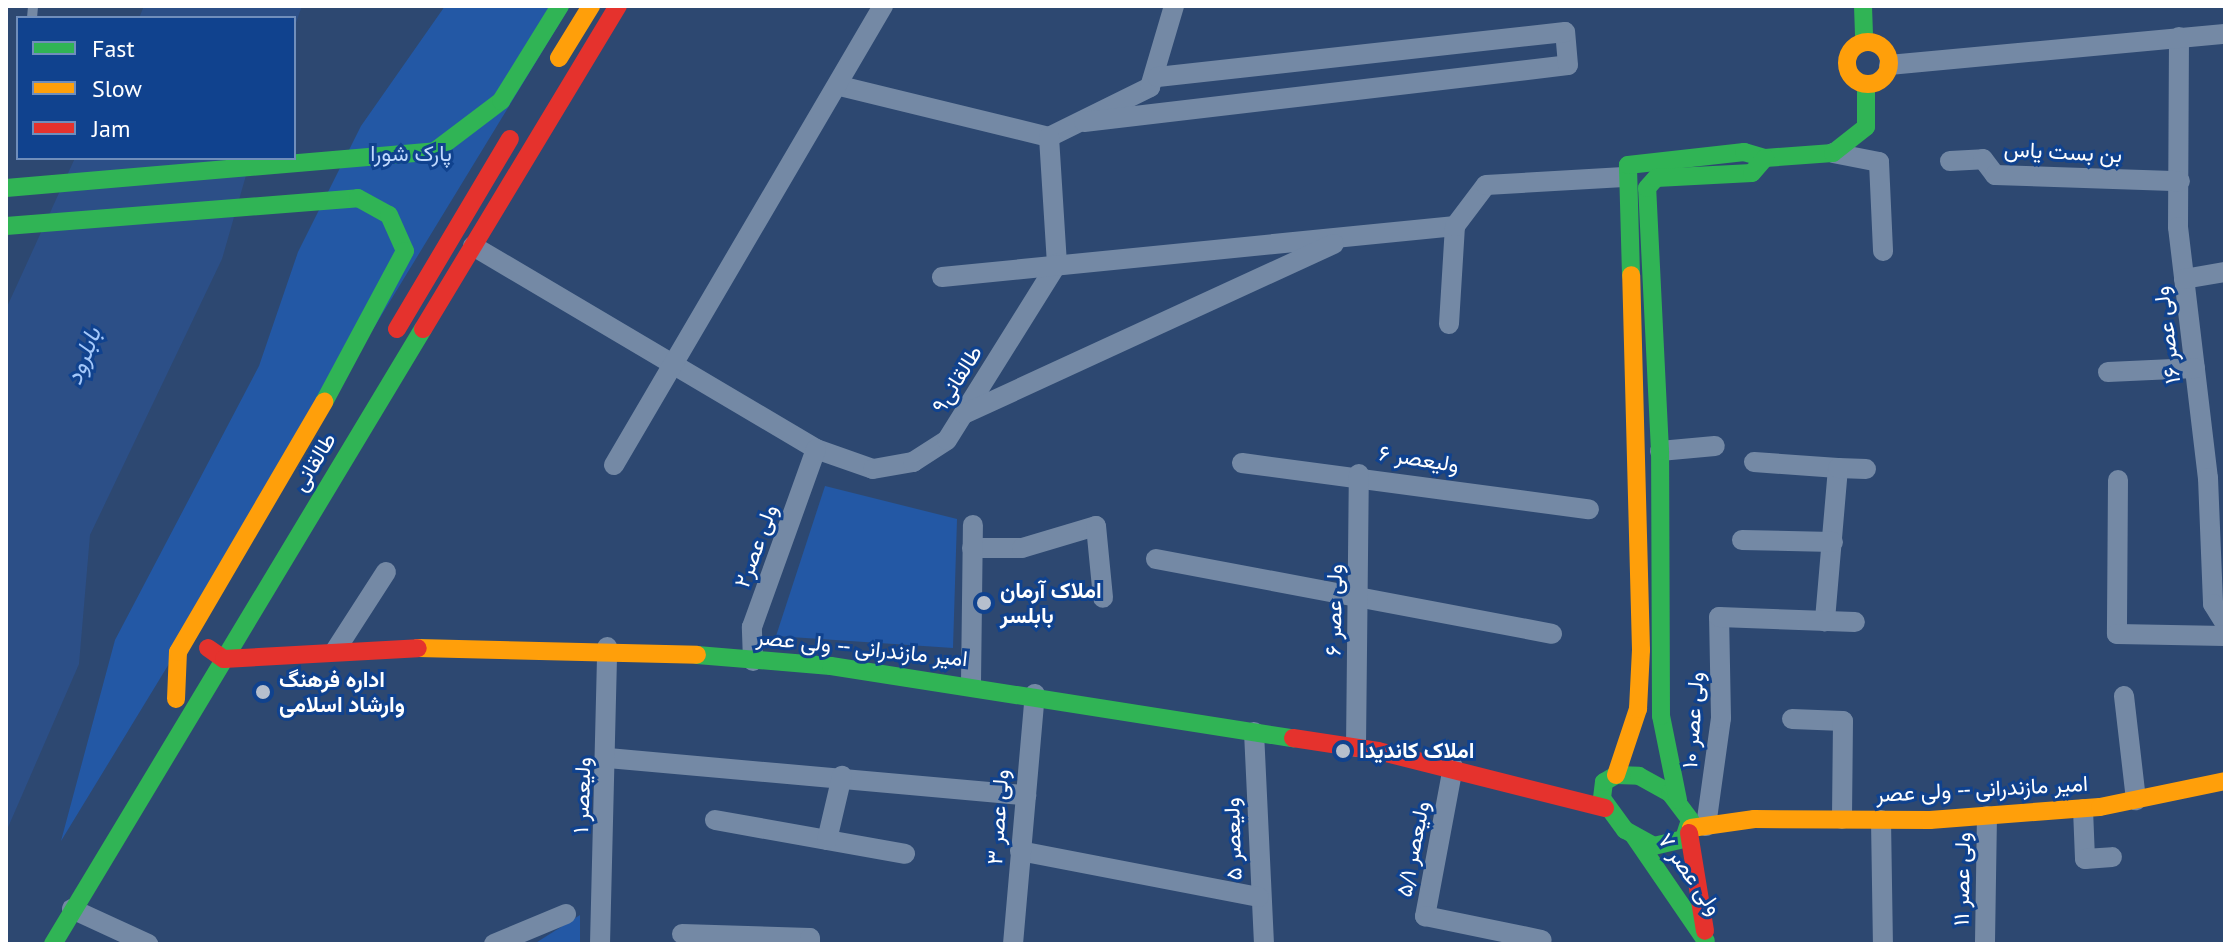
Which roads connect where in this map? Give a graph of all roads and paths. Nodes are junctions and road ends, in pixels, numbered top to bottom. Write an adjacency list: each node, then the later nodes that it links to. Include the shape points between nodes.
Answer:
1 (560, 6): 23 (main road, via 501,101 435,151)
2 (591, 6): 11 (main road)
3 (618, 6): 27 (main road, طالقانی)
4 (883, 6): 14 (street)
5 (1174, 6): 12 (street)
6 (1863, 6): 9 (main road)
7 (2225, 34): 8 (street)
8 (2179, 37): 10 (street); 22 (street, ولی عصر ۱۶)
9 (1864, 42): 10 (main road, via 1880,46); 13 (main road, via 1852,48 1847,67)
10 (1889, 65): 13 (main road, via 1878,81)
11 (549, 74)
12 (1157, 77): 16 (street, via 1137,98); 16 (street, via 1565,32 1568,65)
13 (1866, 84): 18 (main road, via 1866,127)
14 (840, 86): 17 (street); 35 (street)
15 (525, 115): 34 (main road)
16 (1084, 122): 17 (street)
17 (1049, 137): 29 (street)
18 (1833, 153): 19 (main road); 28 (street, via 1879,162)
19 (1765, 158): 21 (main road, via 1744,152 1634,159); 39 (main road, ولی عصر ۷, via 1752,173 1656,178 1647,188)
20 (1950, 161): 22 (street, بن بست یاس, via 1983,159 1995,175)
21 (1624, 177): 25 (street, via 1486,185); 38 (main road)
22 (2180, 181): 32 (street, ولی عصر ۱۶)
23 (6, 188)
24 (6, 226): 74 (main road, via 358,198 389,215 405,251 389,291 178,652)
25 (1455, 226): 26 (street); 33 (street)
26 (1350, 236): 29 (street); 40 (street)
27 (473, 246): 35 (street, طالقانی۹); 69 (main road, طالقانی)
28 (1883, 251)
29 (1057, 264): 31 (street); 40 (street, طالقانی۹)
30 (2225, 272): 32 (street)
31 (942, 277)
32 (2184, 279): 36 (street, ولی عصر ۱۶)
33 (1449, 324)
34 (386, 347)
35 (672, 362): 43 (street, طالقانی۹); 47 (street)
36 (2195, 368): 37 (street); 63 (street, ولی عصر ۱۶, via 2213,604)
37 (2108, 372)
38 (1631, 387): 39 (main road); 81 (main road, via 1641,650 1638,709)
39 (1656, 387): 44 (main road, ولی عصر ۷)
40 (964, 414): 43 (street, طالقانی۹, via 947,440 913,462 873,469)
41 (345, 415): 67 (main road, طالقانی)
42 (1715, 446): 44 (street)
43 (816, 449): 70 (street, ولی عصر۲, via 752,627)
44 (1660, 451): 85 (main road, ولی عصر ۷, via 1661,716)
45 (1754, 462): 48 (street)
46 (1242, 463): 50 (street, ولیعصر ۶)
47 (614, 465)
48 (1838, 468): 49 (street); 55 (street)
49 (1866, 469)
50 (1359, 474): 52 (street, ولیعصر ۶); 59 (street, ولی عصر ۶)
51 (2118, 480): 65 (street, via 2117,634)
52 (1589, 509)
53 (973, 525): 56 (street)
54 (1742, 540): 55 (street)
55 (1833, 542): 61 (street)
56 (972, 548): 60 (street, via 1022,548 1096,526); 71 (street)
57 (1156, 559): 59 (street)
58 (386, 572): 68 (street)
59 (1358, 597): 64 (street); 77 (street, ولی عصر ۶)
60 (1103, 598)
61 (1825, 621): 62 (street); 94 (street, ولی عصر ۱۰, via 1719,617 1721,718)
62 (1855, 622)
63 (2225, 623)
64 (1552, 634)
65 (2225, 636)
66 (607, 647): 68 (main road, امیر مازندرانی -- ولی عصر); 70 (main road, امیر مازندرانی -- ولی عصر); 78 (street, ولیعصر ۱)
67 (208, 648): 69 (main road); 74 (main road, طالقانی)
68 (335, 651): 69 (main road, امیر مازندرانی -- ولی عصر)
69 (224, 659): 101 (main road, طالقانی)
70 (753, 661): 71 (main road, امیر مازندرانی -- ولی عصر)
71 (971, 683): 72 (main road, امیر مازندرانی -- ولی عصر)
72 (1035, 694): 76 (main road, امیر مازندرانی -- ولی عصر); 84 (street, ولی عصر ۳)
73 (2124, 696): 86 (street)
74 (176, 699): 87 (main road, طالقانی)
75 (1792, 719): 91 (street, via 1849,721)
76 (1254, 732): 77 (main road, امیر مازندرانی -- ولی عصر); 100 (street, ولیعصر ۵)
77 (1356, 747): 79 (main road, امیر مازندرانی -- ولی عصر)
78 (608, 758): 80 (street); 111 (street, ولیعصر ۱)
79 (1453, 767): 82 (main road, امیر مازندرانی -- ولی عصر); 104 (street, ولیعصر ۵/۱, via 1425,916)
80 (842, 776): 84 (street); 96 (street)
81 (1610, 778): 82 (main road); 85 (main road, via 1639,776); 88 (main road)
82 (1507, 780): 88 (main road)
83 (2225, 781): 86 (main road, امیر مازندرانی -- ولی عصر)
84 (1026, 795): 97 (street, ولی عصر ۳)
85 (1678, 800): 94 (main road, ولی عصر ۷)
86 (2136, 800): 89 (main road, امیر مازندرانی -- ولی عصر)
87 (110, 807)
88 (1605, 808): 95 (main road)
89 (2083, 809): 90 (main road, امیر مازندرانی -- ولی عصر); 99 (street, via 2085,859)
90 (1987, 816): 93 (main road, امیر مازندرانی -- ولی عصر); 106 (street, ولی عصر ۱۱)
91 (1842, 819): 93 (main road, امیر مازندرانی -- ولی عصر); 94 (main road, امیر مازندرانی -- ولی عصر)
92 (715, 820): 96 (street)
93 (1881, 820): 115 (street)
94 (1695, 829): 95 (main road, امیر مازندرانی -- ولی عصر, via 1670,847); 105 (main road, ولی عصر ۷)
95 (1634, 835): 105 (main road, ولی عصر ۷)
96 (827, 840): 98 (street)
97 (1020, 851): 100 (street); 113 (street, ولی عصر ۳)
98 (905, 854)
99 (2112, 857)
100 (1259, 897): 114 (street, ولیعصر ۵)
101 (58, 902): 107 (main road, طالقانی); 108 (main road, طالقانی); 109 (street)
102 (566, 914): 110 (street)
103 (682, 934): 112 (street, via 810,938)
104 (1542, 940)
105 (1706, 942)
106 (1985, 942)
107 (29, 944)
108 (53, 944)
109 (148, 944)
110 (494, 944)
111 (600, 944)
112 (810, 944)
113 (1013, 944)
114 (1264, 944)
115 (1883, 944)

